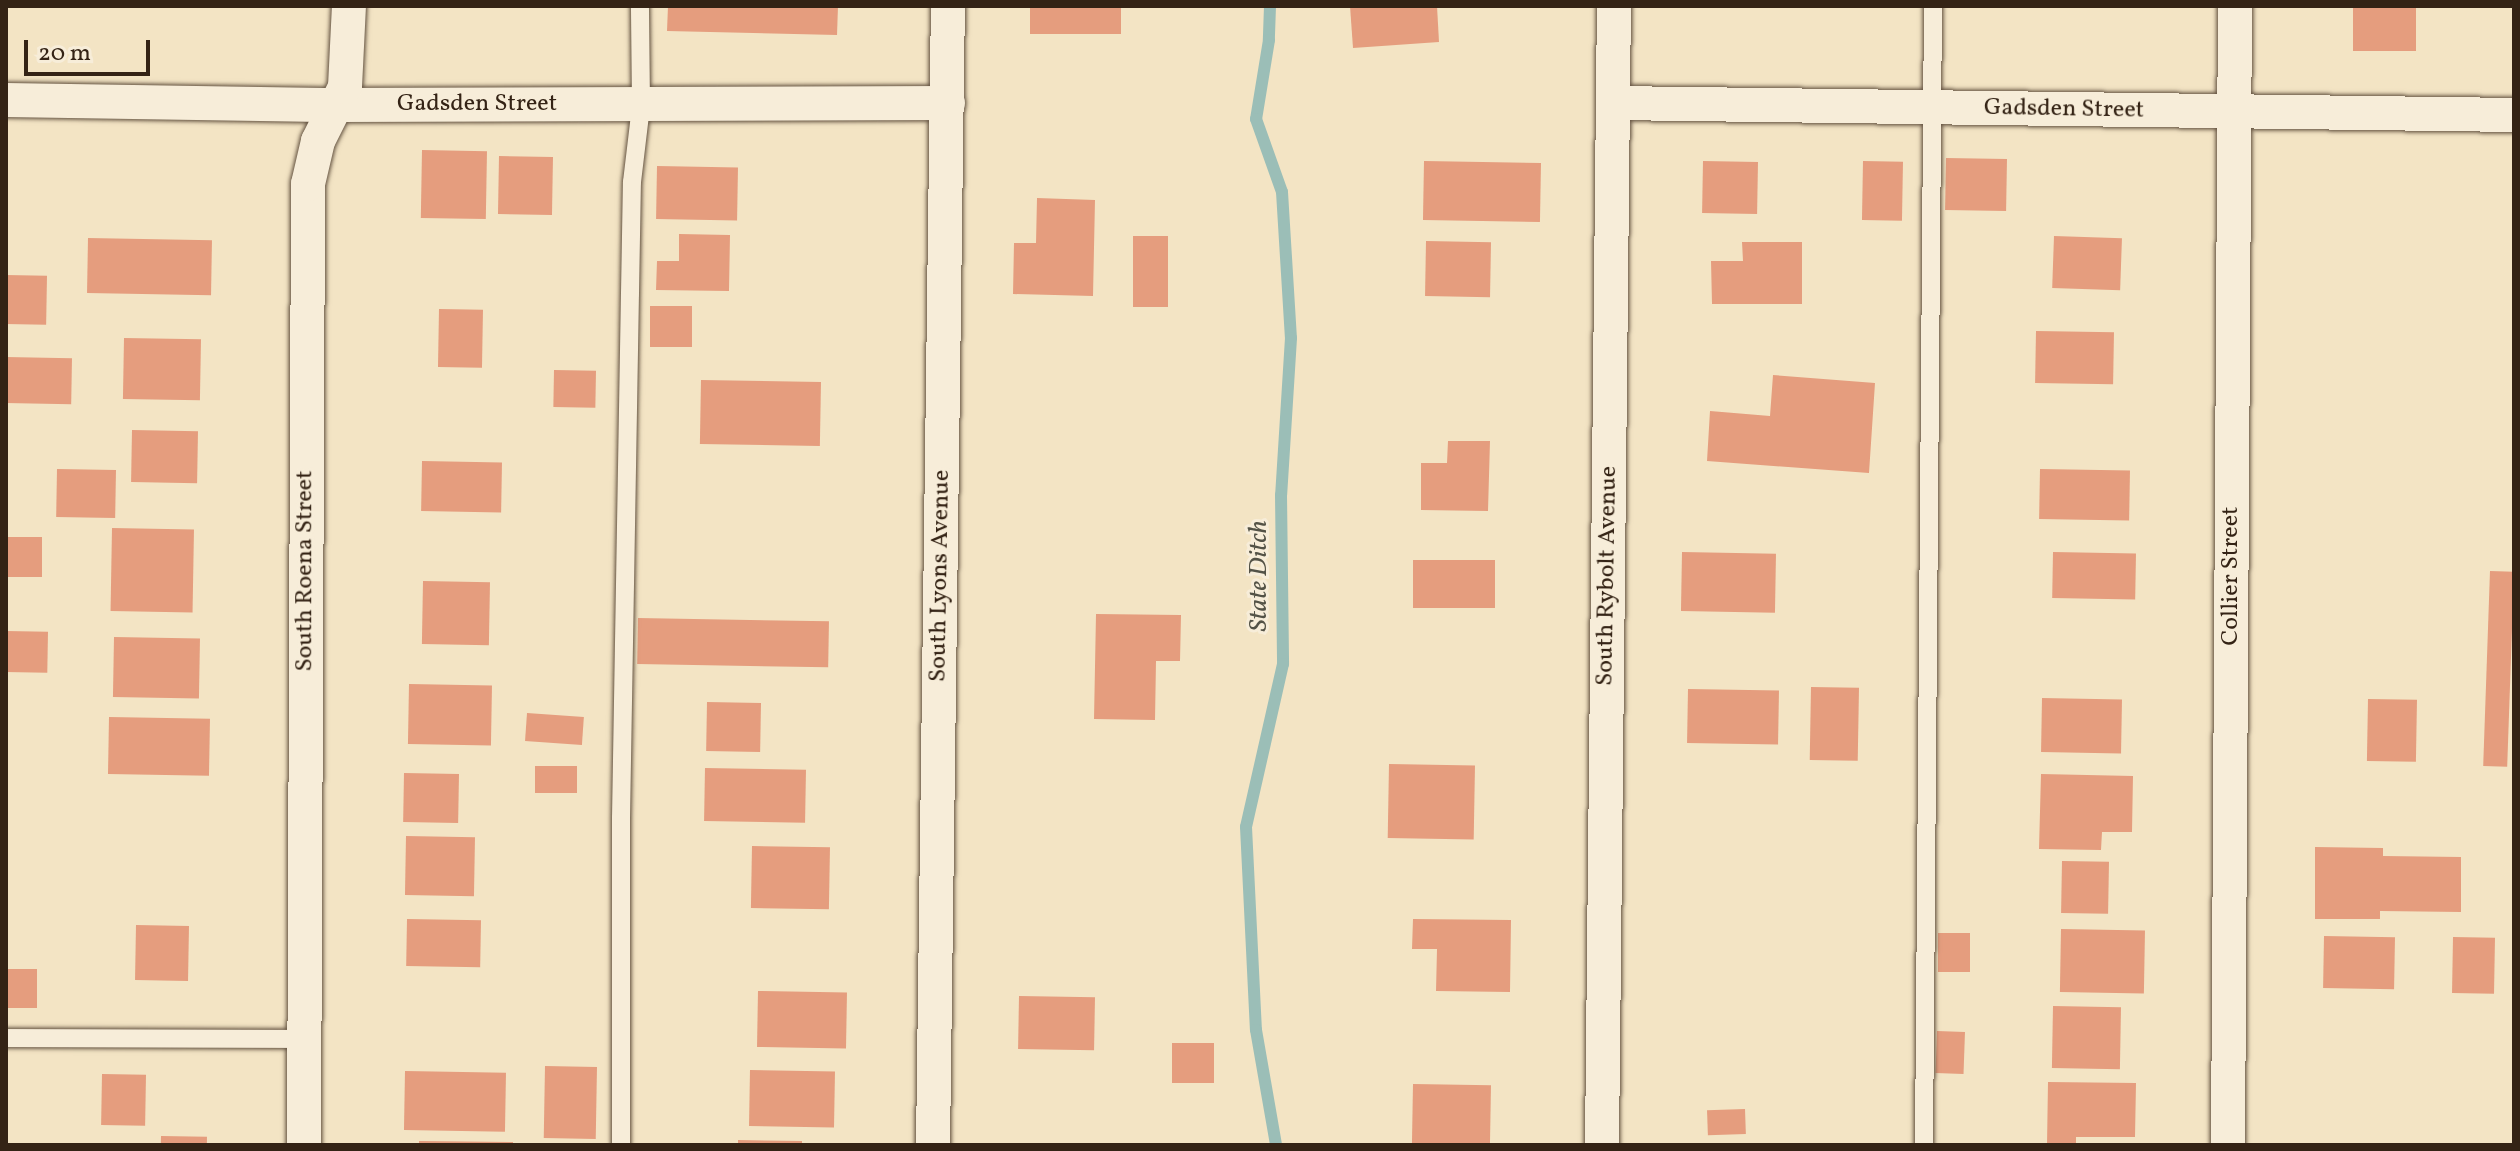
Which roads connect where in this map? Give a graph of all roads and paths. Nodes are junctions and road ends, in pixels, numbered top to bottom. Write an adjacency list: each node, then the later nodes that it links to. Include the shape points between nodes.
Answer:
1 (349, 6): 10 (street, South Roena Street, via 347,74)
2 (640, 6): 11 (lane)
3 (948, 6): 8 (street, South Lyons Avenue)
4 (1614, 6): 9 (street, South Rybolt Avenue)
5 (1933, 6): 12 (lane)
6 (2235, 6): 13 (street, Collier Street)
7 (6, 100): 10 (street, Gadsden Street)
8 (948, 103): 11 (street, Gadsden Street); 19 (street, South Lyons Avenue)
9 (1613, 103): 12 (street, Gadsden Street); 20 (street, South Rybolt Avenue)
10 (339, 105): 11 (street, Gadsden Street); 16 (street, South Roena Street, via 318,141 308,184)
11 (641, 106): 18 (lane, via 632,182)
12 (1933, 108): 13 (street, Gadsden Street); 21 (lane)
13 (2234, 113): 14 (street, Gadsden Street); 22 (street, Collier Street)
14 (2514, 115)
15 (6, 1038): 16 (lane)
16 (304, 1039): 17 (street, South Roena Street)
17 (304, 1145)
18 (621, 1145)
19 (933, 1145)
20 (1602, 1145)
21 (1924, 1145)
22 (2228, 1145)

